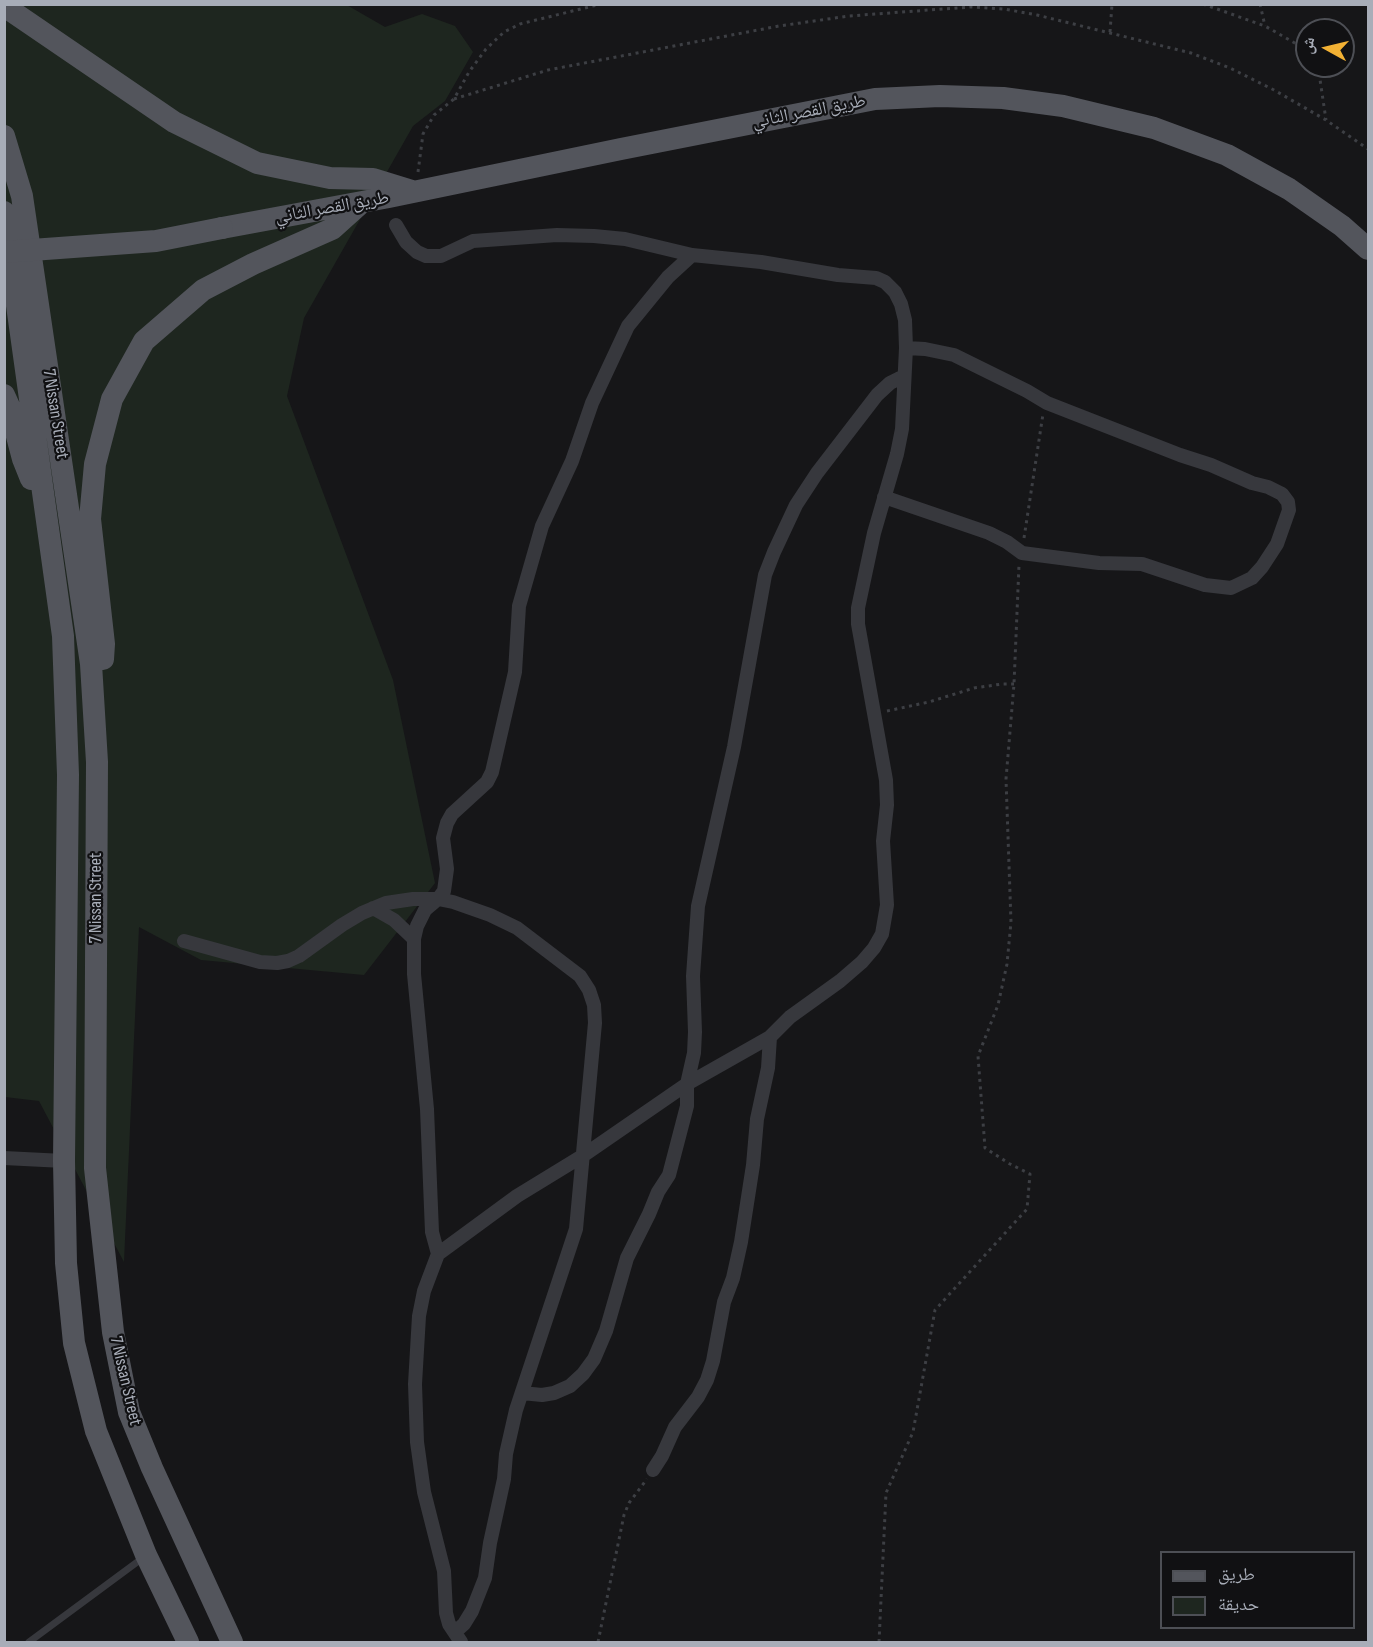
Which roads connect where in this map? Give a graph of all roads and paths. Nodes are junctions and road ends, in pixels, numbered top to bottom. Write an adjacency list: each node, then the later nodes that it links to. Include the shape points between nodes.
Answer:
1 (601, 4): 10 (path, via 520,24 504,32 486,49)
2 (1112, 4): 7 (path)
3 (1203, 4): 6 (path)
4 (1260, 4): 6 (path)
5 (4, 6): 14 (main road, via 174,122 257,163 330,178 373,179)
6 (1265, 26): 8 (path)
7 (1110, 32): 10 (path, via 1004,9 971,7 849,16 548,70); 11 (path, via 1191,52 1274,90)
8 (1295, 43)
9 (1320, 78): 11 (path)
10 (454, 99): 14 (path, via 434,115 423,134)
11 (1326, 120): 13 (path)
12 (4, 136): 30 (main road, 7 Nissan Street, via 22,196 69,509 91,664)
13 (1368, 149)
14 (416, 192): 15 (main road, طريق القصر الثاني); 18 (main road, طريق القصر الثاني, via 875,99 1003,98 1063,106 1154,128 1227,155 1289,189)
15 (362, 202): 19 (main road, طريق القصر الثاني, bridge, via 156,241); 30 (main road, via 332,229 203,290 144,342 112,399 95,464 90,519 104,644)
16 (4, 212): 26 (main road, 7 Nissan Street)
17 (396, 225): 20 (street, via 406,242 426,256 441,256 473,241 557,235 625,239)
18 (1368, 249)
19 (4, 252)
20 (692, 255): 21 (street, via 876,278 895,292 901,304); 31 (street, via 668,277 628,326 542,526 519,606 515,672 492,772 478,792 452,814 444,829 447,881)
21 (906, 348): 22 (street); 24 (street, via 954,355)
22 (904, 375): 25 (street, via 902,429); 36 (street, via 877,395 817,473 796,505 765,575 734,747 698,906 693,976 694,1053)
23 (4, 395): 26 (main road)
24 (1047, 403): 27 (path); 27 (street, via 1268,487 1282,494 1289,510 1277,544 1262,567 1252,578 1231,588 1205,585 1142,564)
25 (884, 497): 27 (street, via 989,533); 29 (street, via 858,608)
26 (45, 514): 39 (main road, 7 Nissan Street, via 63,636 67,763)
27 (1022, 553): 28 (path)
28 (1014, 684): 29 (path, via 974,688); 49 (path, via 1006,779 1011,922 1007,964 998,1005 978,1056 985,1148 1030,1174 1027,1209 934,1310 913,1432 886,1493)
29 (873, 714): 35 (street, via 886,780 883,841 887,905 882,934 862,962)
30 (97, 762): 47 (main road, 7 Nissan Street, via 95,1168 113,1332 129,1412)
31 (438, 899): 32 (street, via 401,900); 33 (street, via 420,918); 37 (street, via 517,928 580,975 594,1005 595,1023)
32 (373, 908): 33 (street, via 394,920); 34 (street, via 288,961 260,962)
33 (414, 939): 40 (street, via 432,1232)
34 (184, 941)
35 (770, 1037): 36 (street); 42 (street, via 741,1242 707,1380 675,1427)
36 (687, 1084): 37 (street); 41 (street, via 687,1106 673,1162 627,1258 594,1359 584,1374 554,1394)
37 (584, 1155): 40 (street, via 517,1196); 41 (street, via 571,1247)
38 (4, 1158): 39 (street)
39 (64, 1161): 43 (main road, 7 Nissan Street, via 66,1263 74,1343 96,1431)
40 (438, 1254): 44 (street, via 419,1316 417,1442 424,1492 444,1571 446,1613)
41 (522, 1394): 44 (street, via 506,1454 485,1578)
42 (653, 1470): 48 (path, via 624,1515)
43 (146, 1555): 45 (lane); 46 (main road, 7 Nissan Street)
44 (458, 1637)
45 (29, 1642)
46 (188, 1642)
47 (231, 1642)
48 (598, 1642)
49 (879, 1642)

